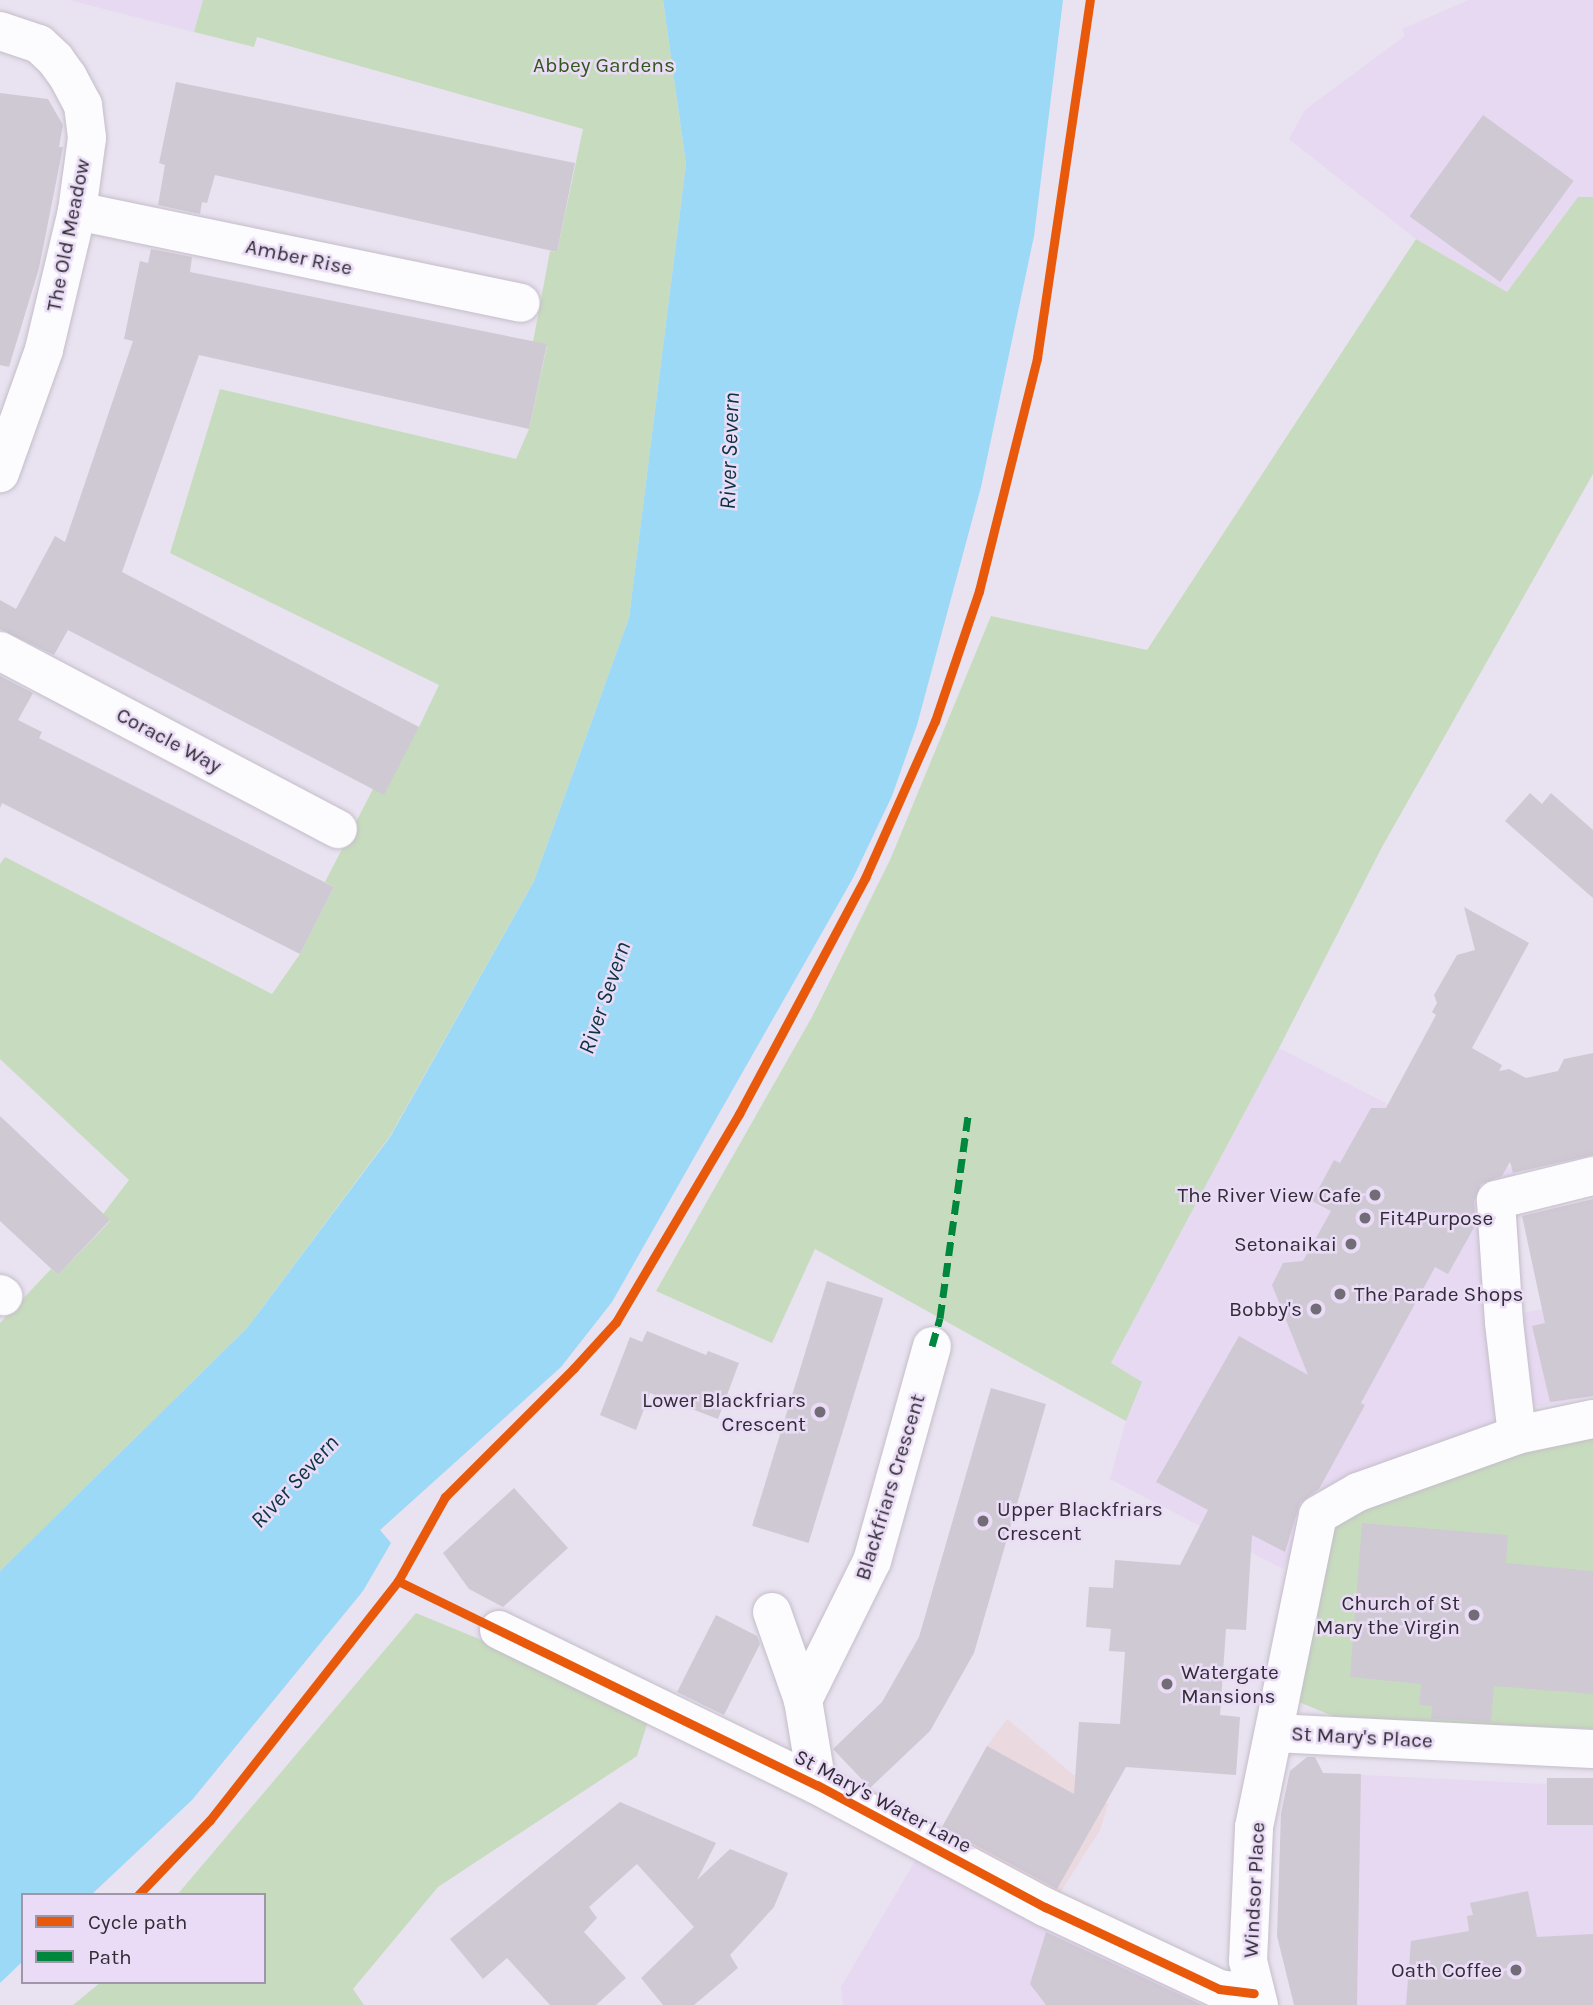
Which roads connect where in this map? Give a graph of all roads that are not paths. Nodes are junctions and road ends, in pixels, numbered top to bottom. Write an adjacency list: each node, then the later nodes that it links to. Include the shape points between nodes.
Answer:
1 (0, 31): 2 (street, The Old Meadow, via 39,44 68,77 83,105 87,138)
2 (77, 211): 3 (street, Amber Rise); 4 (street, The Old Meadow, via 44,350)
3 (521, 303)
4 (0, 474)
5 (0, 652): 6 (street, Coracle Way)
6 (338, 829)
7 (1593, 1176): 10 (street, via 1496,1200)
8 (932, 1346): 13 (street, Blackfriars Crescent, via 872,1560)
9 (1593, 1419): 10 (street, St Mary's Place)
10 (1517, 1435): 14 (street, St Mary's Place, via 1358,1492 1318,1515)
11 (772, 1612): 13 (street)
12 (499, 1630): 16 (street, St Mary's Water Lane)
13 (803, 1700): 16 (street)
14 (1274, 1733): 15 (street, St Mary's Place); 17 (street, Windsor Place, via 1254,1827 1248,1961)
15 (1593, 1749)
16 (817, 1785): 17 (street, St Mary's Water Lane, via 1045,1907 1219,1989)
17 (1257, 1999)

